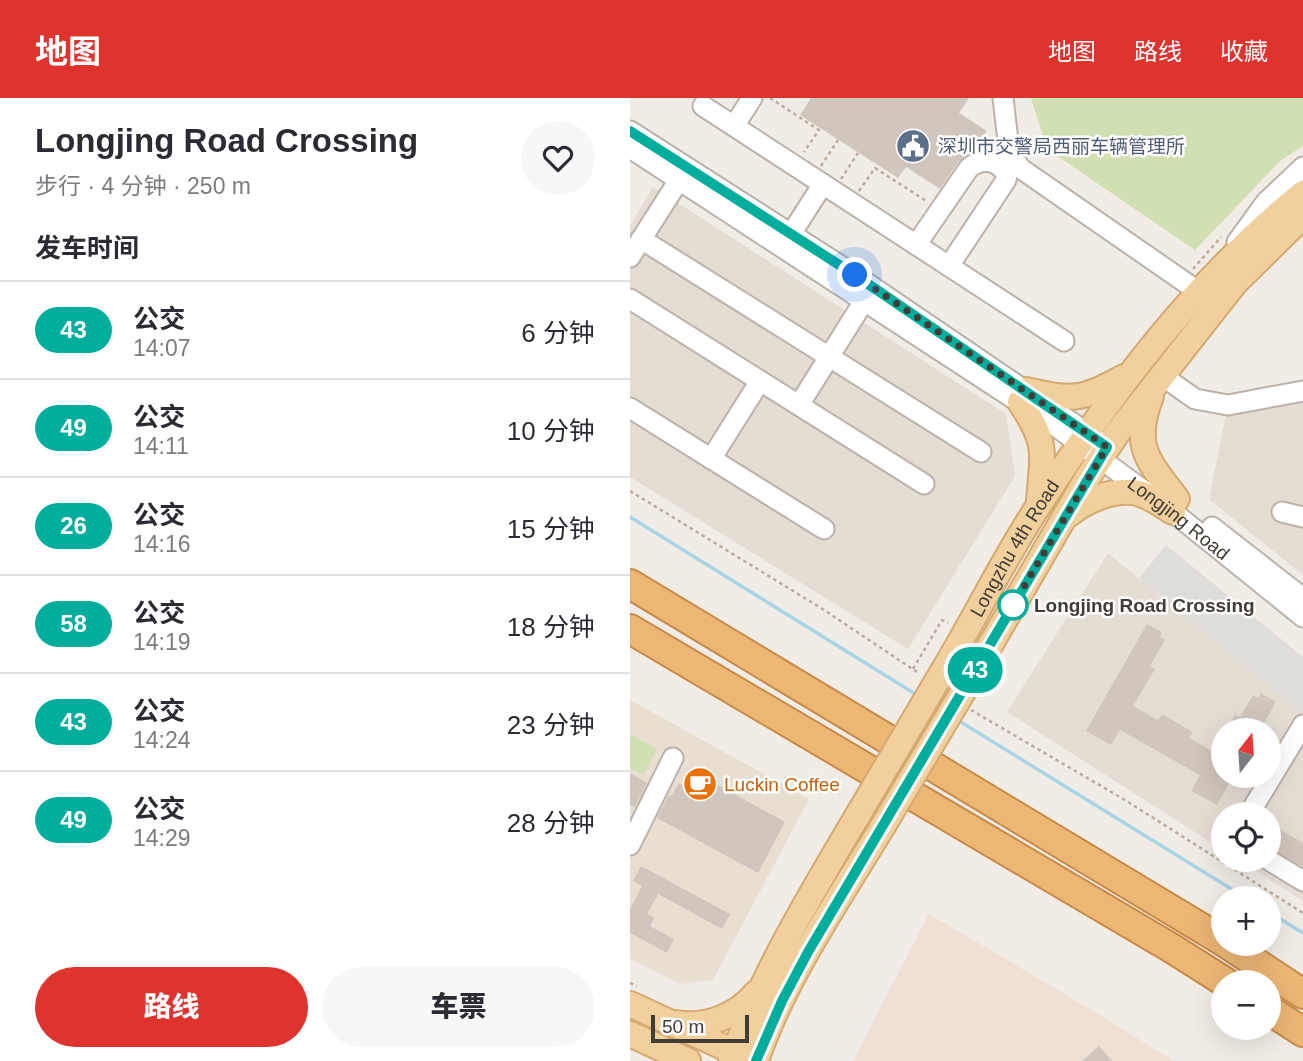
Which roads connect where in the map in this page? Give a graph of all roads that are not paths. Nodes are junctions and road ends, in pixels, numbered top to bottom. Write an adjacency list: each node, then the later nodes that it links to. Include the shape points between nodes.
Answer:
1 (685, 98): 4 (street, via 701,109)
2 (752, 98): 5 (street)
3 (1003, 98): 8 (street)
4 (706, 102): 5 (street)
5 (734, 126): 10 (street)
6 (630, 131): 14 (street, Longjing Road)
7 (630, 148): 11 (street, Longjing Road)
8 (1010, 167): 16 (street, via 977,162); 19 (street, via 1004,184); 20 (street)
9 (1303, 167): 18 (street, via 1266,202)
10 (822, 175): 14 (street); 16 (street)
11 (679, 180): 15 (street); 22 (street, Longjing Road)
12 (1303, 193): 18 (main road, Longzhu 4th Road)
13 (1303, 216): 26 (main road, Longzhu 4th Road, via 1235,283)
14 (791, 234): 29 (street, Longjing Road)
15 (641, 239): 17 (street); 24 (street)
16 (916, 245): 19 (street)
17 (630, 257)
18 (1227, 261): 20 (main road, Longzhu 4th Road)
19 (949, 266): 23 (street)
20 (1199, 292): 25 (main road, Longzhu 4th Road)
21 (630, 299): 27 (street)
22 (864, 301): 24 (street); 29 (street, Longjing Road)
23 (1064, 341)
24 (829, 357): 30 (street); 33 (street)
25 (1133, 371): 29 (main road, via 1079,397); 32 (main road, Longzhu 4th Road)
26 (1161, 375): 28 (street, via 1195,400 1228,405); 32 (main road, Longzhu 4th Road); 37 (main road, via 1146,408 1142,441 1146,457)
27 (761, 381): 30 (street); 34 (street)
28 (1303, 391)
29 (1023, 396): 32 (street, Longjing Road); 36 (main road, via 1044,459)
30 (799, 405): 35 (street)
31 (630, 408): 34 (street)
32 (1093, 445): 36 (main road, Longzhu 4th Road); 37 (street, Longjing Road); 40 (main road, Longzhu 4th Road)
33 (981, 452)
34 (711, 459): 41 (street)
35 (924, 484)
36 (1038, 506): 55 (main road, Longzhu 4th Road, bridge, via 804,907)
37 (1175, 506): 40 (main road, via 1132,492 1112,494 1080,506); 43 (street, Longjing Road); 44 (street, Longjing Road)
38 (1282, 512): 39 (street)
39 (1303, 517)
40 (1059, 527): 62 (main road, Longzhu 4th Road, bridge)
41 (824, 530)
42 (630, 584): 52 (highway)
43 (1303, 598)
44 (1303, 617)
45 (630, 629): 54 (highway)
46 (1303, 724): 48 (street)
47 (673, 758): 49 (street)
48 (1256, 802)
49 (630, 845)
50 (1281, 868): 51 (street)
51 (1303, 881)
52 (1211, 934)
53 (1246, 956): 56 (highway)
54 (1211, 973)
55 (769, 978): 59 (main road, via 750,1001 721,1019); 62 (main road, Longzhu 4th Road, via 745,1025)
56 (1303, 995)
57 (636, 996): 59 (main road)
58 (1281, 1017): 60 (highway)
59 (665, 1021): 62 (main road)
60 (1303, 1031)
61 (630, 1034): 63 (main road)
62 (744, 1059)
63 (688, 1061)

